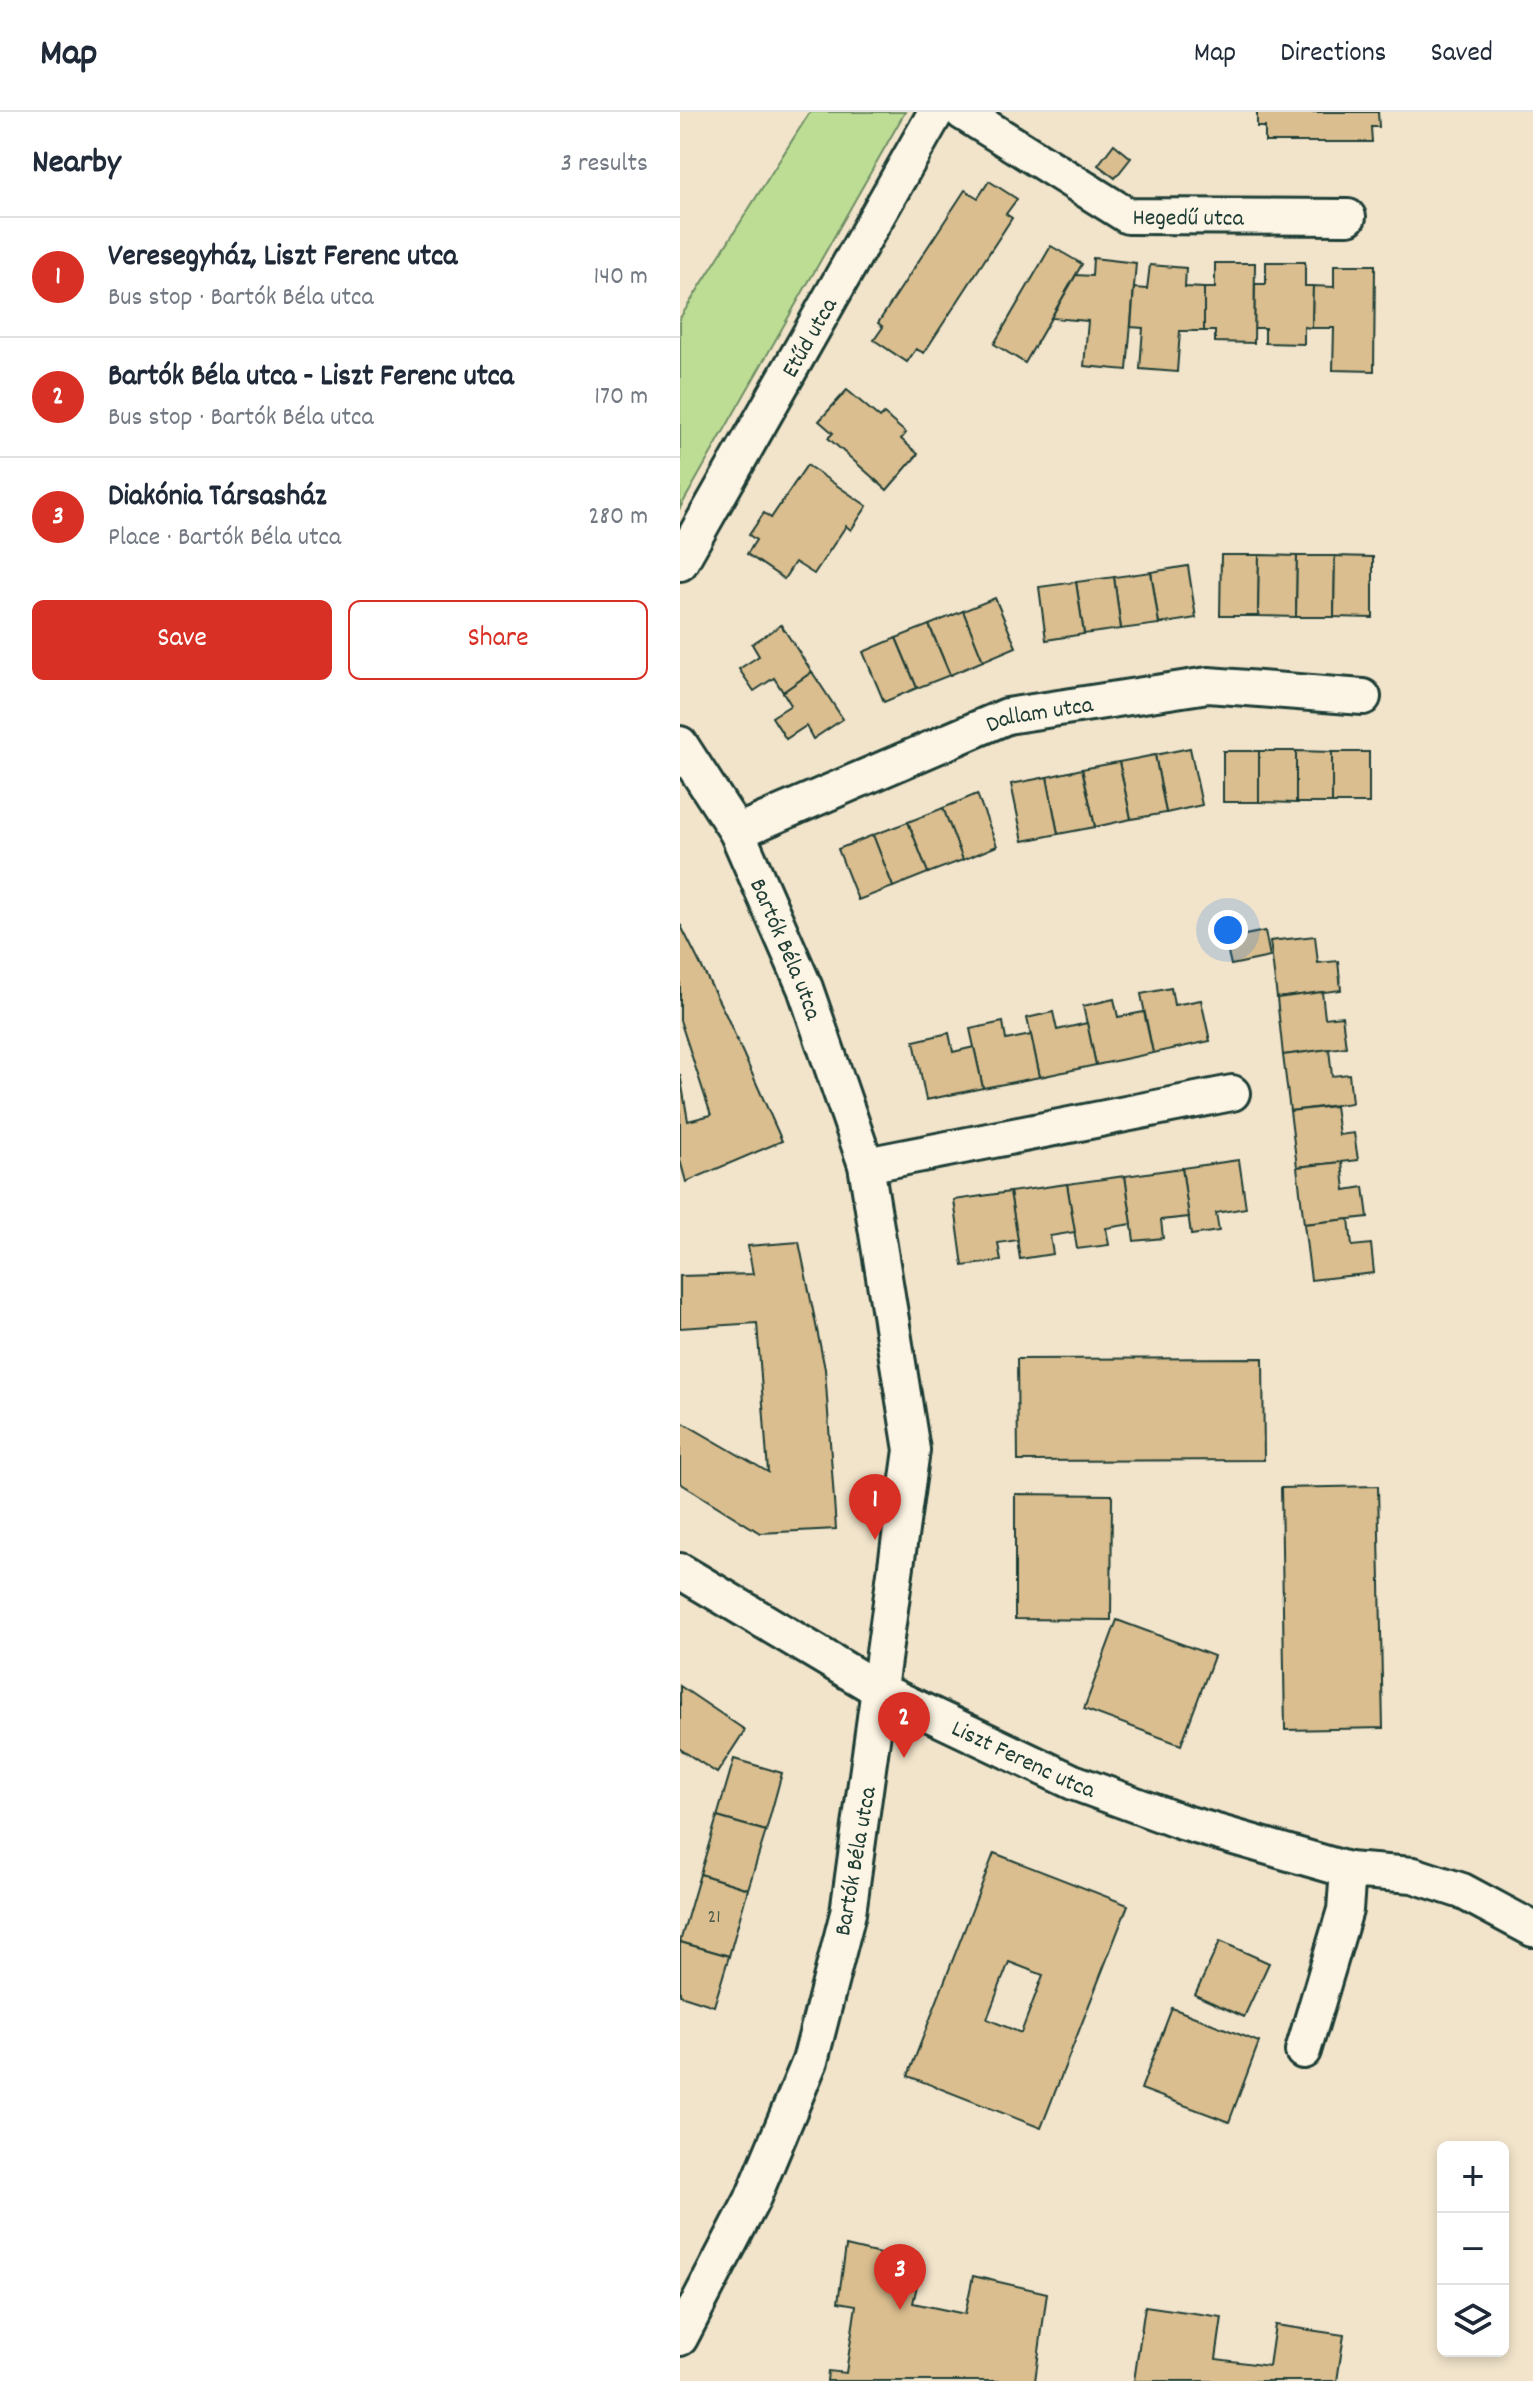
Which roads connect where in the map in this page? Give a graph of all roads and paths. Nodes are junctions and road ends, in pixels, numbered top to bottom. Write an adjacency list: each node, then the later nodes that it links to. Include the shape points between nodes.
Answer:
1 (936, 112): 4 (street, Etűd utca)
2 (962, 112): 3 (street, Hegedű utca, via 1128,216)
3 (1348, 217)
4 (680, 563)
5 (1363, 697): 7 (street, Dallam utca, via 1208,685 1007,716)
6 (680, 744): 7 (street, Bartók Béla utca)
7 (737, 832): 9 (street, Bartók Béla utca, via 805,988)
8 (1232, 1093): 9 (street)
9 (866, 1165): 11 (street, Bartók Béla utca, via 912,1450)
10 (680, 1571): 11 (street, Liszt Ferenc utca)
11 (881, 1691): 12 (street, Liszt Ferenc utca, via 1073,1782 1182,1822); 15 (street, Bartók Béla utca, via 848,1913 810,2061 752,2200)
12 (1348, 1870): 13 (street, Liszt Ferenc utca, via 1413,1875 1462,1891); 14 (street, via 1345,1910)
13 (1533, 1929)
14 (1303, 2051)
15 (680, 2338)

